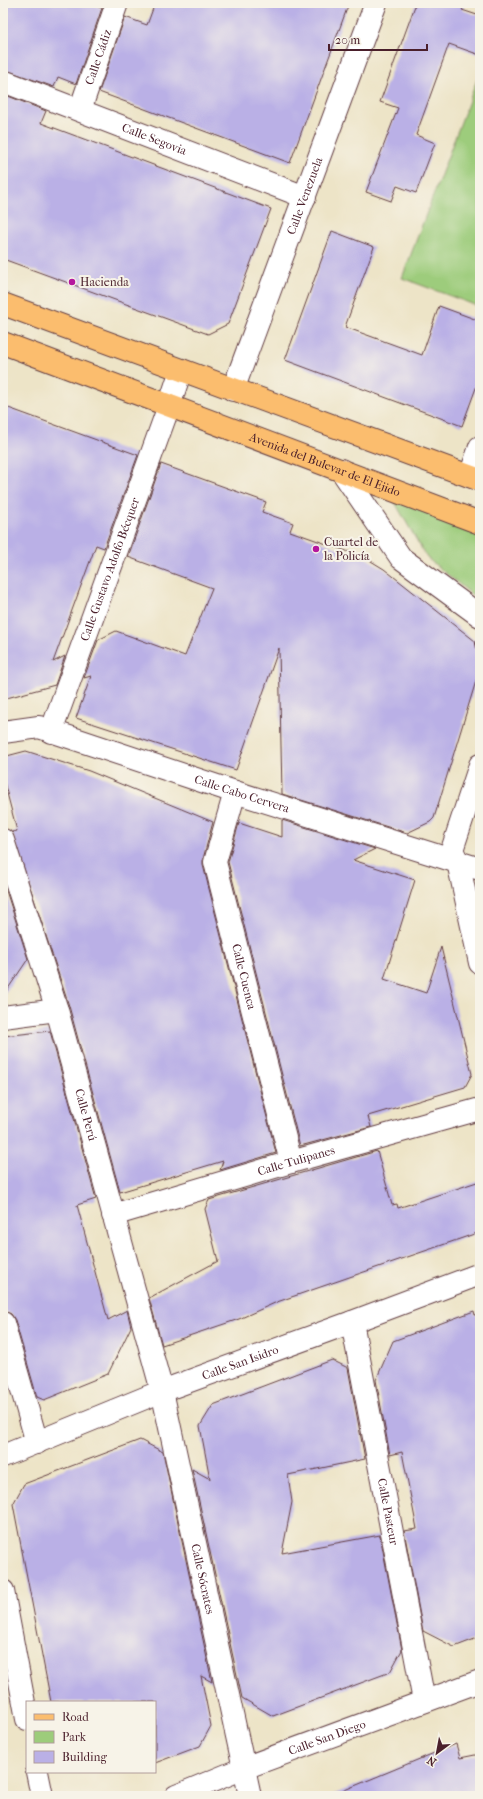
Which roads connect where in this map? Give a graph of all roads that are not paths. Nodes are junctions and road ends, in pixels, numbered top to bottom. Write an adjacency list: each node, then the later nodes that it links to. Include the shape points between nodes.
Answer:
1 (117, 3): 4 (street, Calle Cádiz)
2 (376, 3): 5 (street, Calle Venezuela)
3 (3, 81): 4 (street, Calle Segovia)
4 (80, 110): 5 (street, Calle Segovia)
5 (305, 197): 9 (street, Calle Venezuela)
6 (3, 304): 8 (main road)
7 (3, 343): 10 (main road, Avenida del Bulevar de El Ejido)
8 (181, 370): 9 (main road); 10 (street)
9 (233, 390): 13 (main road)
10 (169, 406): 12 (main road, Avenida del Bulevar de El Ejido); 17 (street, Calle Gustavo Adolfo Bécquer)
11 (480, 447): 13 (street)
12 (341, 470): 14 (main road, Avenida del Bulevar de El Ejido); 15 (street, via 401,558)
13 (475, 478)
14 (480, 523)
15 (480, 616)
16 (3, 732): 17 (street, Calle Cabo Cervera, via 39,727)
17 (51, 732): 19 (street, Calle Cabo Cervera)
18 (480, 765): 21 (street, via 452,850)
19 (235, 792): 21 (street, Calle Cabo Cervera); 27 (street, Calle Cuenca, via 215,862)
20 (3, 840): 24 (street, Calle Perú)
21 (458, 862): 22 (street, Calle Cabo Cervera); 23 (street)
22 (480, 869)
23 (480, 963)
24 (57, 1010): 25 (street); 28 (street, Calle Perú)
25 (3, 1017)
26 (480, 1109): 27 (street, Calle Tulipanes)
27 (291, 1162): 28 (street, Calle Tulipanes)
28 (113, 1215): 32 (street, Calle Perú)
29 (480, 1274): 30 (street, Calle San Isidro)
30 (352, 1322): 32 (street, Calle San Isidro); 38 (street, Calle Pasteur)
31 (3, 1323): 33 (street)
32 (162, 1391): 33 (street, Calle San Isidro); 40 (street, Calle Sócrates)
33 (37, 1443): 34 (street, Calle San Isidro)
34 (3, 1456)
35 (3, 1590): 36 (street)
36 (8, 1653): 39 (street)
37 (480, 1681): 38 (street, Calle San Diego)
38 (424, 1701): 40 (street, Calle San Diego)
39 (26, 1716)
40 (244, 1768): 43 (street, Calle San Diego); 44 (street, Calle Sócrates)
41 (37, 1773): 42 (street)
42 (42, 1796)
43 (176, 1796)
44 (250, 1796)

